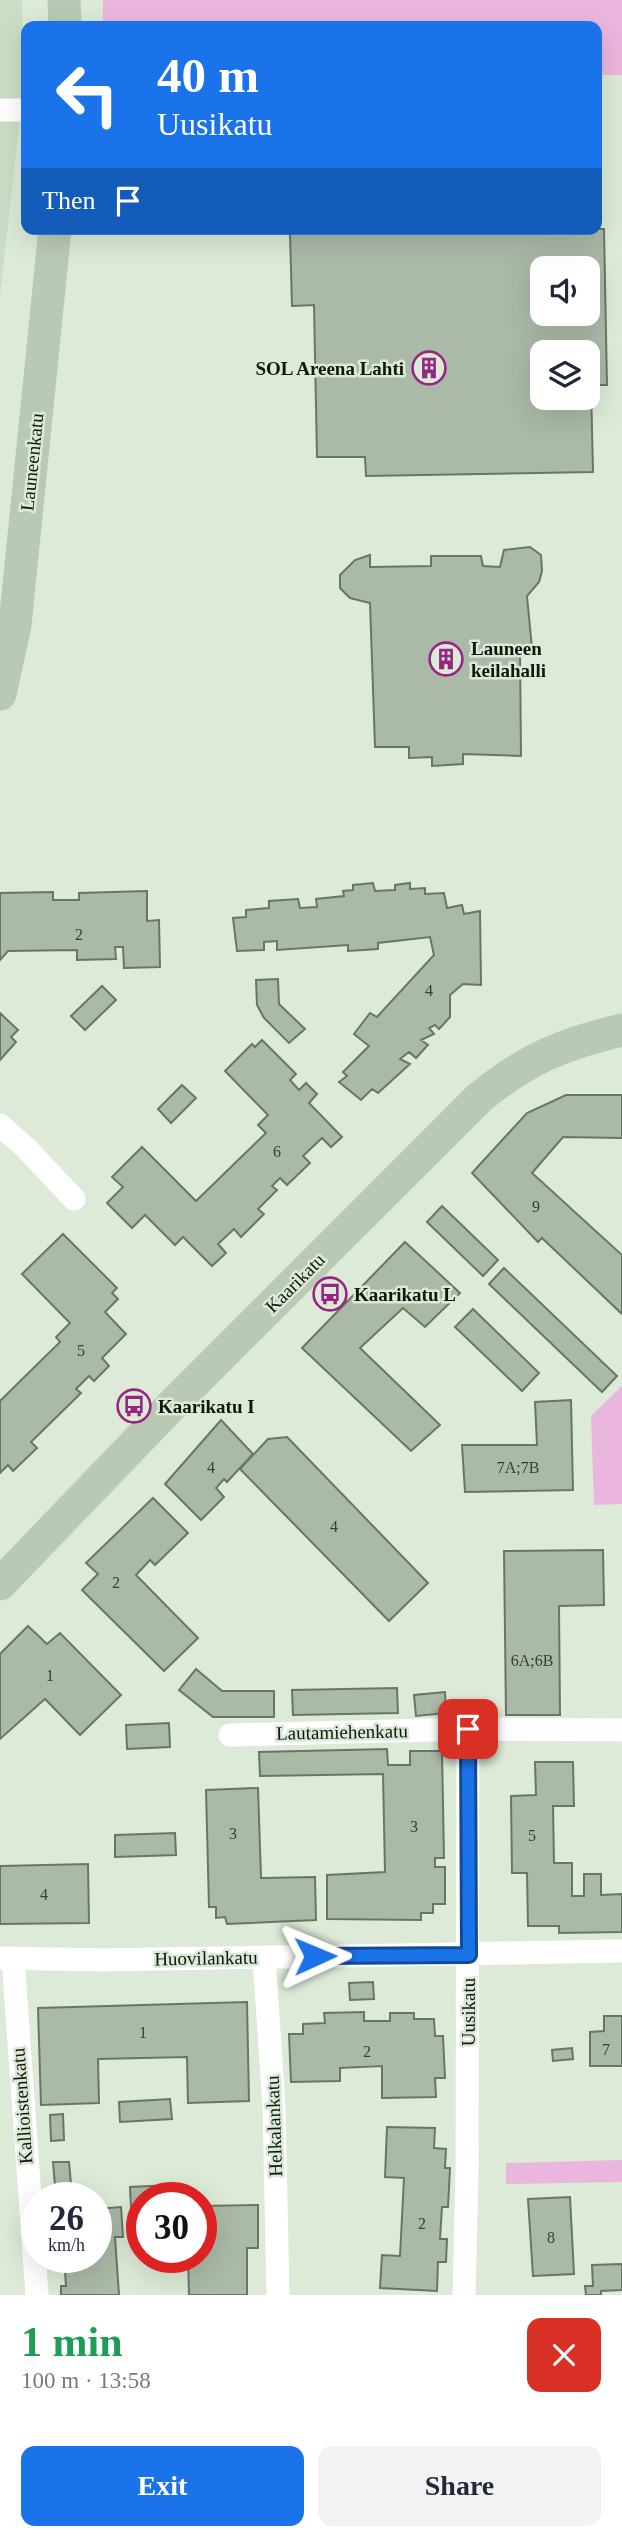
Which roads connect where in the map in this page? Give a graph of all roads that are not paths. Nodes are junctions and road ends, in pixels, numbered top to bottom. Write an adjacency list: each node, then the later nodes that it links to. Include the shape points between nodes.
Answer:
1 (64, 0): 2 (street)
2 (65, 21)
3 (0, 110): 4 (street)
4 (21, 110)
5 (54, 235): 6 (street, Launeenkatu)
6 (11, 550): 7 (street, Launeenkatu, via 15,625)
7 (0, 694)
8 (622, 1030): 11 (street, Kaarikatu, via 536,1057 479,1098)
9 (0, 1125): 10 (street)
10 (74, 1199)
11 (0, 1584)
12 (468, 1729): 13 (street, Lautamiehenkatu); 14 (street, Lautamiehenkatu); 16 (street, Uusikatu)
13 (622, 1730)
14 (230, 1735)
15 (622, 1951): 16 (street, Huovilankatu)
16 (469, 1955): 17 (street, Huovilankatu); 21 (street, Uusikatu)
17 (264, 1957): 18 (street, Huovilankatu); 20 (street, Helkalankatu, via 274,2106)
18 (6, 1958): 19 (street, Kallioistenkatu)
19 (37, 2295)
20 (278, 2295)
21 (464, 2295)

